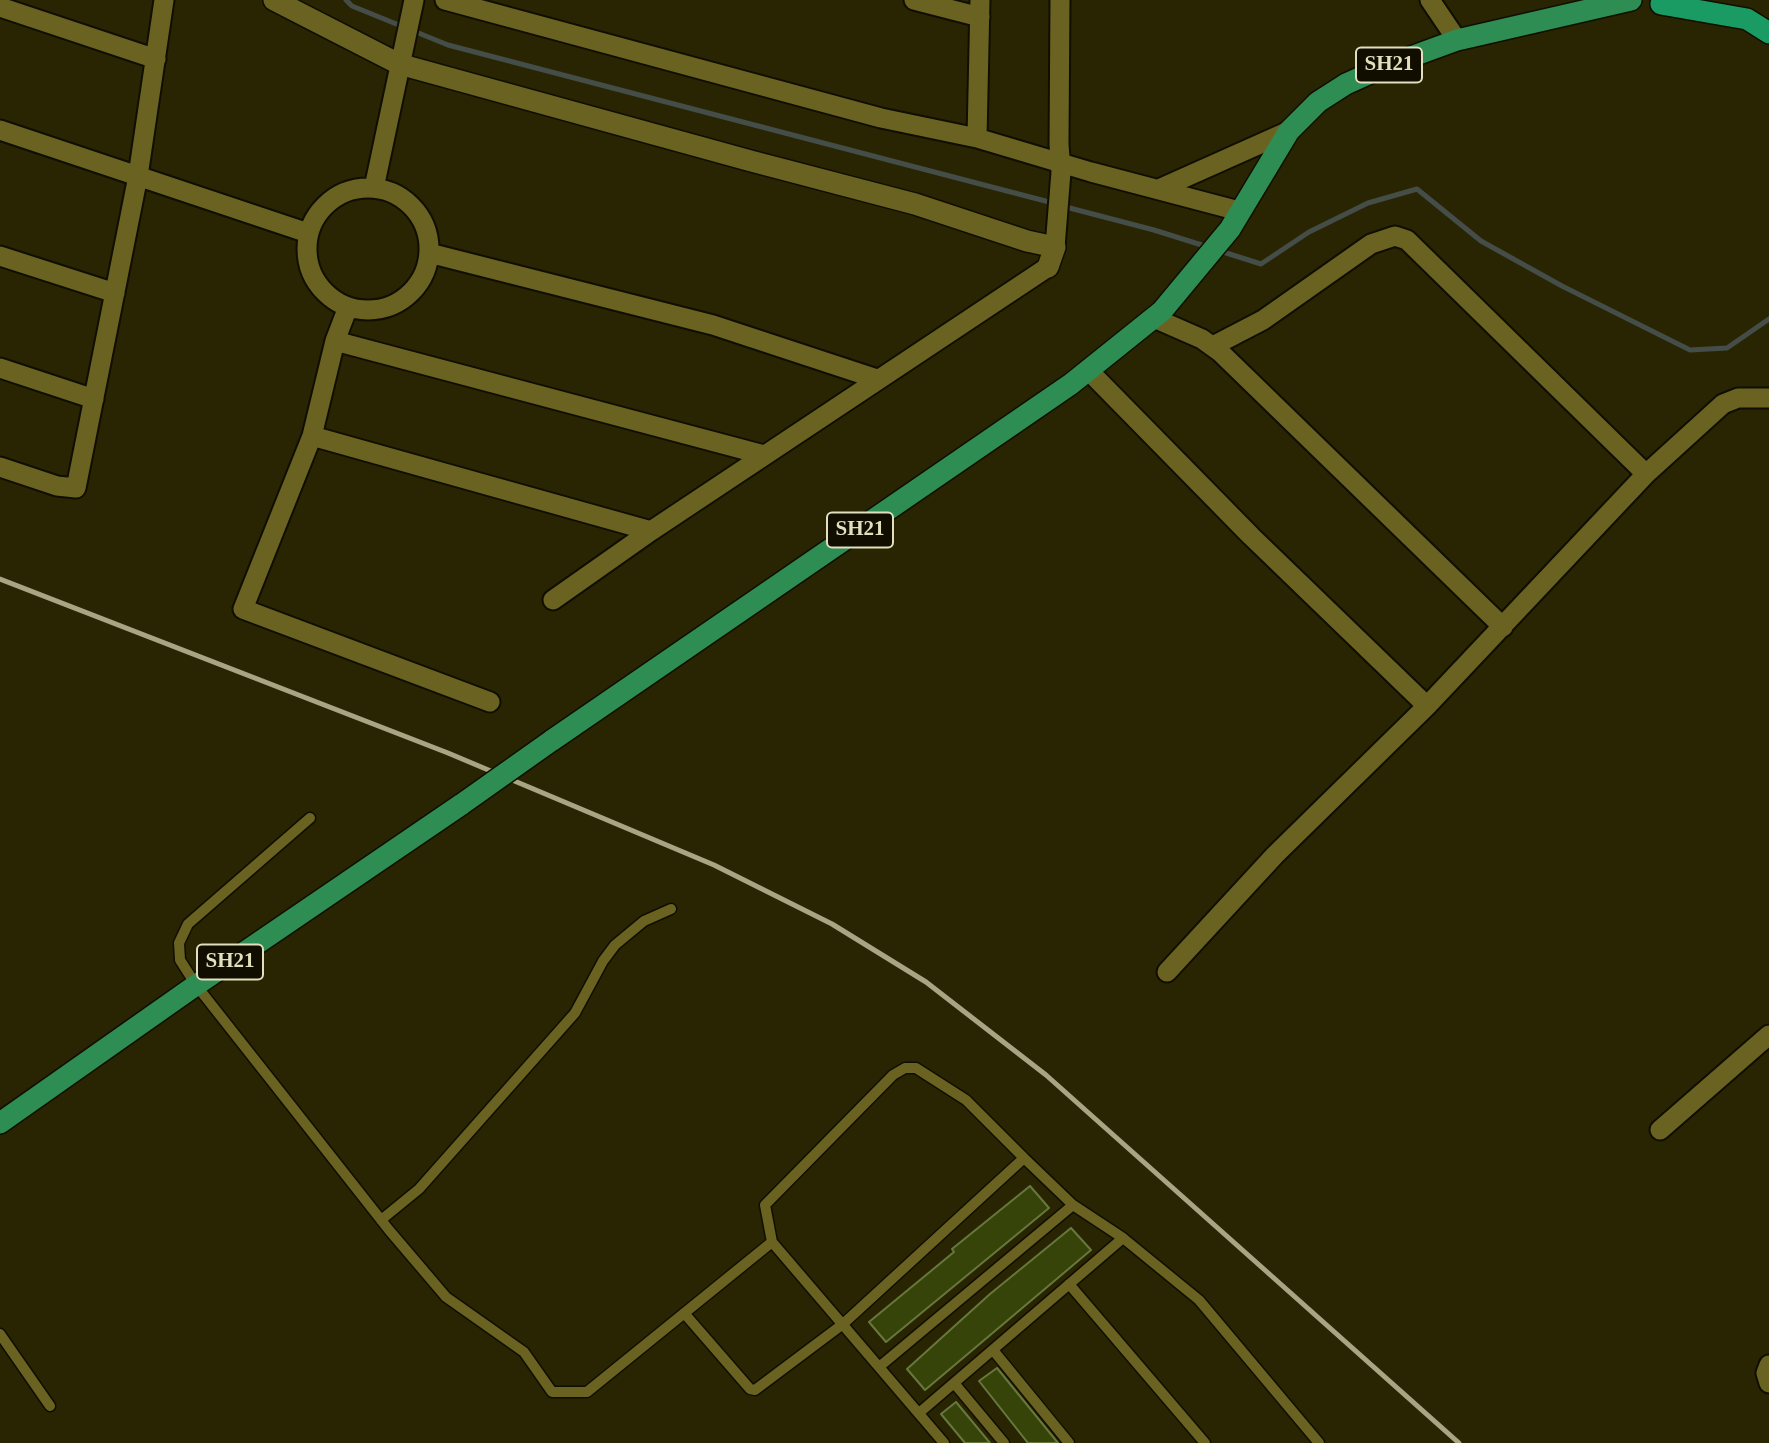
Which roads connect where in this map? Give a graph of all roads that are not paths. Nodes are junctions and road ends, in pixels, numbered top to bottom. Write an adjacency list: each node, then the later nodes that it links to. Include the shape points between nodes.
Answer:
1 (15, 0): 14 (street)
2 (164, 0): 18 (street)
3 (274, 0): 17 (street)
4 (414, 0): 17 (street)
5 (444, 0): 21 (street, via 881,118)
6 (914, 0): 12 (street)
7 (1060, 0): 22 (street)
8 (1430, 0): 16 (street)
9 (1631, 0): 13 (main road, SH21)
10 (1670, 2): 13 (main road, SH21, via 1634,10); 15 (highway, via 1747,19)
11 (0, 7): 14 (street)
12 (980, 9): 21 (street)
13 (1597, 9): 16 (main road, SH21)
14 (64, 28): 18 (street)
15 (1769, 33)
16 (1457, 40): 20 (main road, SH21, via 1346,84 1318,102)
17 (401, 57): 24 (street); 30 (street, via 751,161 915,204 1027,241)
18 (156, 59): 23 (street)
19 (0, 130): 23 (street)
20 (1289, 131): 25 (street); 26 (main road, SH21)
21 (978, 138): 22 (street)
22 (1061, 167): 25 (street); 30 (street)
23 (138, 176): 27 (street); 31 (street)
24 (374, 188): 27 (street, via 340,194 320,210); 28 (street, via 408,202 428,234)
25 (1159, 189): 26 (street)
26 (1235, 220): 33 (main road, SH21)
27 (308, 233): 32 (street, via 306,251 318,286)
28 (429, 253): 32 (street, via 416,288 402,301 385,309); 38 (street, via 713,325)
29 (0, 256): 31 (street)
30 (1051, 257): 38 (street)
31 (115, 292): 40 (street)
32 (348, 307): 34 (street)
33 (1158, 315): 35 (street); 37 (main road, SH21)
34 (335, 341): 41 (street); 42 (street)
35 (1213, 345): 44 (street, via 1263,320 1371,244 1395,236 1407,240); 47 (street)
36 (0, 368): 40 (street)
37 (1088, 370): 49 (street, via 1251,537); 53 (main road, SH21, bridge)
38 (877, 379): 42 (street)
39 (1769, 398): 44 (street, via 1738,398 1723,404)
40 (94, 399): 43 (street, via 76,488)
41 (312, 436): 45 (street); 48 (street, via 243,609)
42 (764, 455): 45 (street)
43 (0, 467)
44 (1646, 474): 47 (street)
45 (651, 531): 46 (street)
46 (553, 600)
47 (1503, 627): 49 (street)
48 (489, 702)
49 (1427, 706): 52 (street, via 1275,855)
50 (310, 818): 53 (lane, via 188,924 178,950)
51 (671, 909): 59 (lane, via 644,921 615,945 575,1013 419,1189)
52 (1167, 972)
53 (196, 985): 55 (main road, SH21); 59 (lane)
54 (1769, 1035): 56 (street)
55 (0, 1123)
56 (1660, 1130)
57 (1024, 1158): 58 (lane); 61 (lane, via 967,1100 916,1068 905,1068 892,1075 765,1205); 64 (lane)
58 (1073, 1205): 60 (lane); 68 (lane)
59 (381, 1220): 63 (lane, via 446,1297 524,1352 552,1392 587,1392)
60 (1123, 1238): 62 (lane); 77 (lane, via 1199,1300)
61 (772, 1242): 63 (lane); 64 (lane)
62 (1069, 1284): 66 (lane); 76 (lane)
63 (684, 1313): 64 (lane, via 755,1390)
64 (843, 1324): 68 (lane)
65 (0, 1334): 71 (lane)
66 (993, 1350): 69 (lane); 75 (lane)
67 (1769, 1365): 70 (street)
68 (879, 1367): 72 (lane)
69 (954, 1383): 72 (lane); 74 (lane)
70 (1769, 1383)
71 (50, 1406)
72 (919, 1413): 73 (lane)
73 (944, 1443)
74 (1004, 1443)
75 (1069, 1443)
76 (1205, 1443)
77 (1319, 1443)

